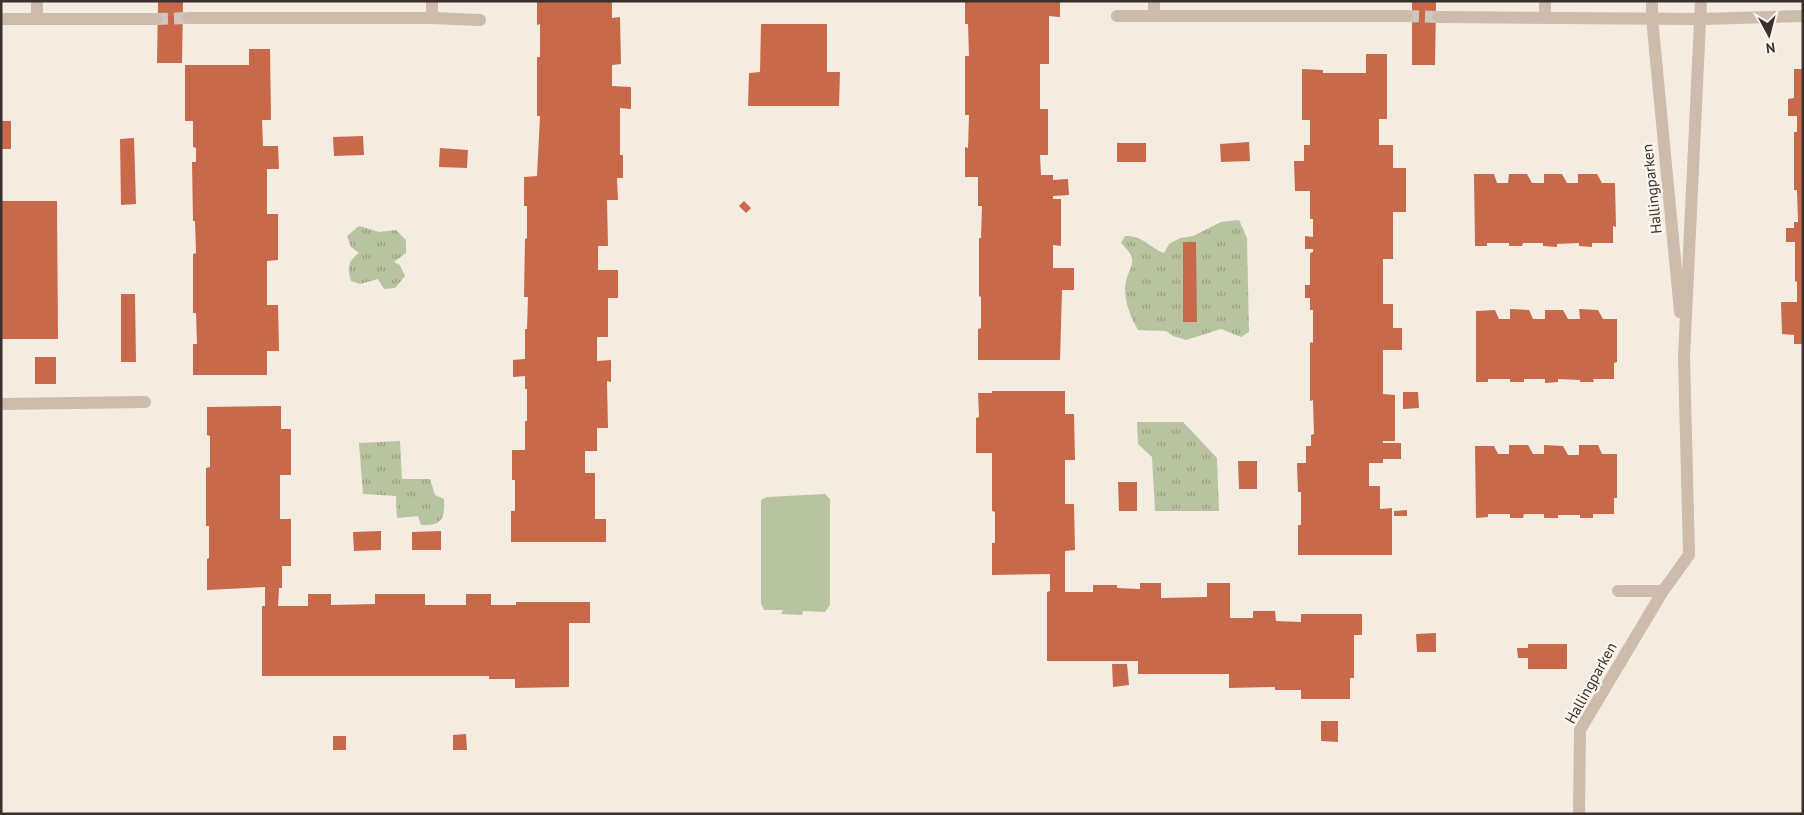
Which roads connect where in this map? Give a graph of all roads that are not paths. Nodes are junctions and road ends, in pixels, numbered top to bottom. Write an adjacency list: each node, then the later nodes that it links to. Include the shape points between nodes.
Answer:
1 (37, 1): 17 (street)
2 (432, 1): 15 (street)
3 (1154, 1): 8 (street)
4 (1545, 1): 12 (street)
5 (1652, 1): 16 (street, Hallingparken)
6 (1701, 1): 20 (street, Hallingparken)
7 (1117, 16): 8 (street)
8 (1154, 16): 9 (street)
9 (1407, 16)
10 (1803, 16): 20 (street)
11 (1438, 17): 12 (street)
12 (1545, 17): 16 (street)
13 (156, 18): 17 (street)
14 (188, 18): 15 (street)
15 (432, 18): 19 (street)
16 (1652, 18): 20 (street); 21 (street, Hallingparken)
17 (37, 19): 18 (street)
18 (1, 20)
19 (480, 20)
20 (1701, 20): 21 (street, Hallingparken)
21 (1684, 357): 25 (street, Hallingparken, via 1689,555)
22 (145, 402): 23 (street)
23 (1, 404)
24 (1618, 591): 25 (street)
25 (1663, 591): 26 (street, Hallingparken, via 1580,730)
26 (1579, 814)

